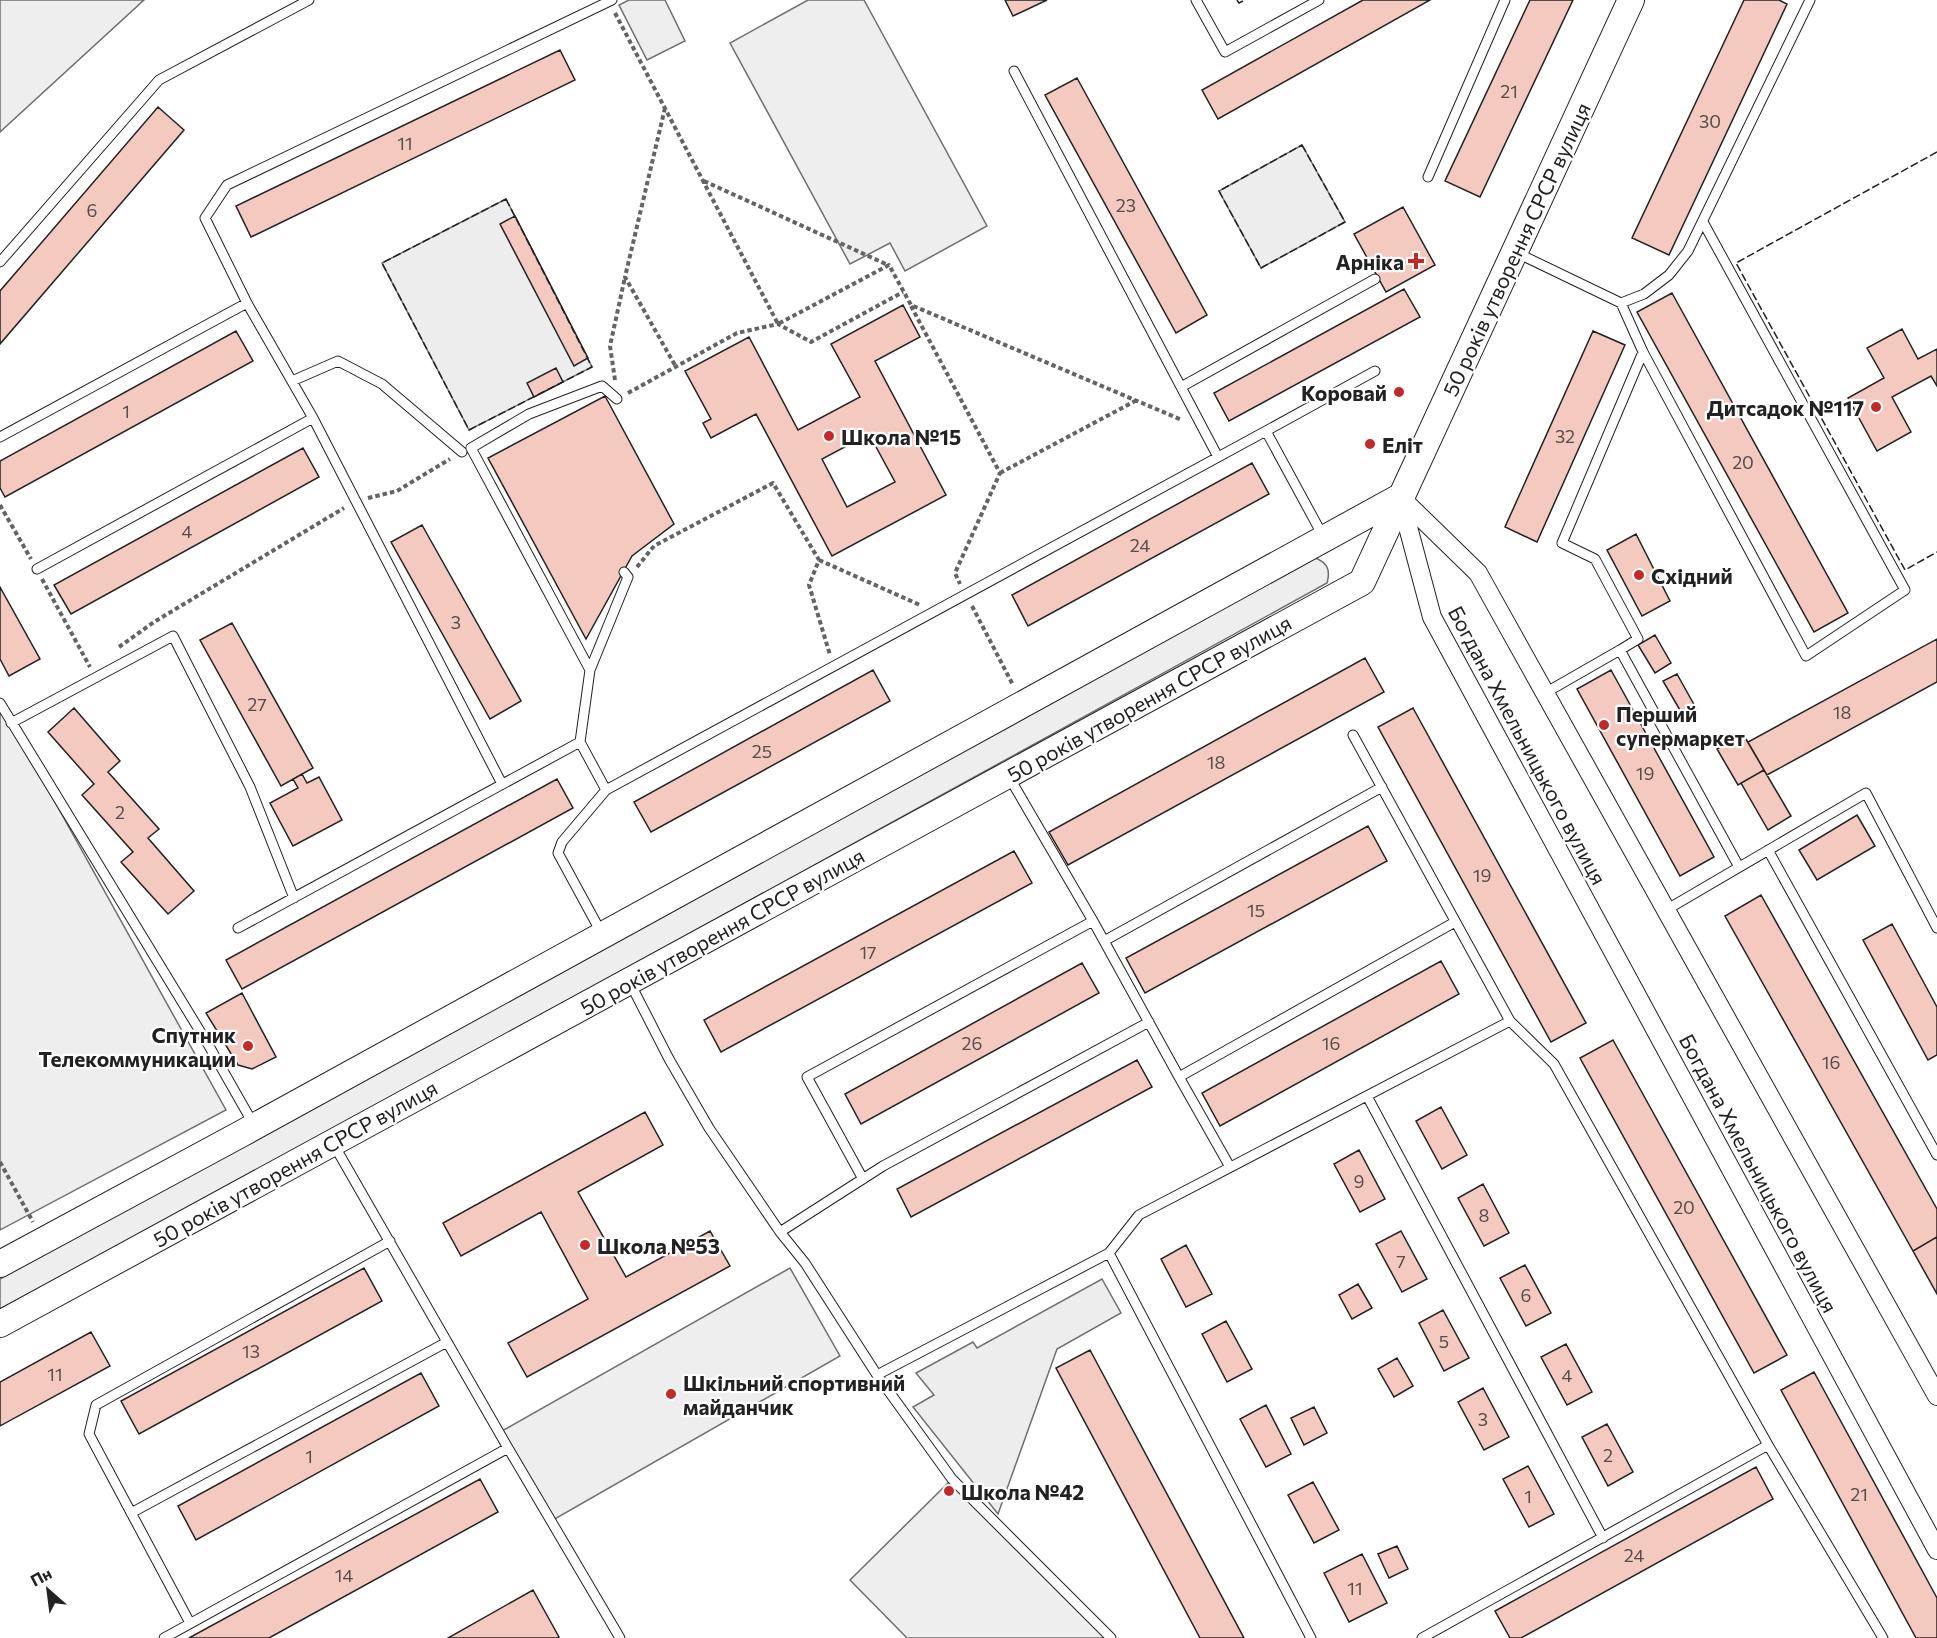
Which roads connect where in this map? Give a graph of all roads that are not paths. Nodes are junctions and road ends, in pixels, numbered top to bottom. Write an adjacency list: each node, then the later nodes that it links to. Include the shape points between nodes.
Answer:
1 (309, 0): 12 (lane, via 159,80)
2 (1196, 0): 3 (lane, via 1225,52)
3 (1319, 0)
4 (1505, 0): 9 (lane)
5 (1631, 0): 11 (main road, 50 років утворення СРСР вулиця)
6 (1810, 0): 10 (lane)
7 (611, 1): 14 (lane, via 227,185 205,219)
8 (1014, 71): 19 (lane)
9 (1428, 177)
10 (1703, 222): 15 (lane, via 1688,251 1669,275 1644,294); 16 (lane, via 1905,590 1806,656)
11 (1514, 252): 15 (lane); 26 (main road, 50 років утворення СРСР вулиця)
12 (0, 262)
13 (1375, 279): 19 (lane)
14 (248, 303): 18 (lane); 23 (lane)
15 (1622, 303): 16 (lane)
16 (1643, 352): 30 (lane, via 1562,543 1595,559 1638,639)
17 (1376, 371): 22 (lane)
18 (292, 381): 21 (lane); 24 (lane, via 338,361 382,384)
19 (1181, 387): 25 (lane)
20 (617, 399): 31 (lane, via 602,386 529,414 471,448)
21 (312, 418): 28 (lane); 38 (lane)
22 (1266, 431): 25 (lane); 27 (lane)
23 (0, 437)
24 (462, 452)
25 (1218, 457): 40 (lane)
26 (1400, 497): 27 (main road); 32 (street, Богдана Хмельницького вулиця, via 1478,573); 37 (main road, 50 років утворення СРСР вулиця, via 1362,582); 73 (street, Богдана Хмельницького вулиця, via 1432,617)
27 (1324, 538): 49 (main road)
28 (37, 569)
29 (626, 574): 31 (lane)
30 (1620, 650): 32 (lane); 42 (lane)
31 (590, 670): 36 (lane)
32 (1545, 693): 44 (street, Богдана Хмельницького вулиця)
33 (0, 703): 34 (lane)
34 (11, 723): 43 (lane, via 173,636 250,787); 56 (lane)
35 (1353, 735): 39 (lane)
36 (580, 742): 38 (lane); 40 (lane)
37 (1007, 775): 45 (lane); 51 (main road, 50 років утворення СРСР вулиця)
38 (502, 784): 43 (lane)
39 (1382, 788): 46 (lane); 50 (lane)
40 (606, 790): 49 (lane, via 562,842 558,853)
41 (1768, 850): 42 (lane); 48 (lane, via 1866,793); 58 (lane)
42 (1738, 867): 44 (lane)
43 (294, 898): 47 (lane)
44 (1666, 910): 68 (street, Богдана Хмельницького вулиця)
45 (1093, 921): 50 (lane); 60 (lane, via 807,1077)
46 (1455, 922): 52 (lane); 54 (lane)
47 (238, 928)
48 (1937, 928)
49 (603, 935): 56 (main road)
50 (1104, 941): 53 (lane)
51 (629, 982): 57 (main road, 50 років утворення СРСР вулиця); 61 (lane, via 709,1128)
52 (1510, 1021): 55 (lane); 69 (lane, via 1554,1064)
53 (1149, 1023): 54 (lane); 60 (lane)
54 (1179, 1077): 59 (lane)
55 (1367, 1096): 59 (lane); 72 (lane)
56 (254, 1126): 64 (main road)
57 (333, 1143): 62 (lane); 65 (main road, 50 років утворення СРСР вулиця)
58 (1937, 1155)
59 (1230, 1167): 63 (lane, via 1139,1215)
60 (863, 1179): 61 (lane)
61 (780, 1232): 67 (lane, via 805,1263)
62 (390, 1241): 66 (lane); 71 (lane, via 96,1405 89,1434)
63 (1109, 1253): 67 (lane); 78 (lane)
64 (0, 1264)
65 (0, 1324)
66 (447, 1342): 70 (lane); 71 (lane)
67 (877, 1375): 77 (lane, via 952,1479)
68 (1937, 1396)
69 (1768, 1445): 72 (lane); 80 (lane)
70 (508, 1448): 74 (lane); 76 (lane)
71 (131, 1513): 74 (lane)
72 (1603, 1538): 79 (lane)
73 (1937, 1550)
74 (190, 1623): 75 (lane)
75 (164, 1638)
76 (620, 1638)
77 (1111, 1638)
78 (1311, 1638)
79 (1422, 1638)
80 (1883, 1638)

